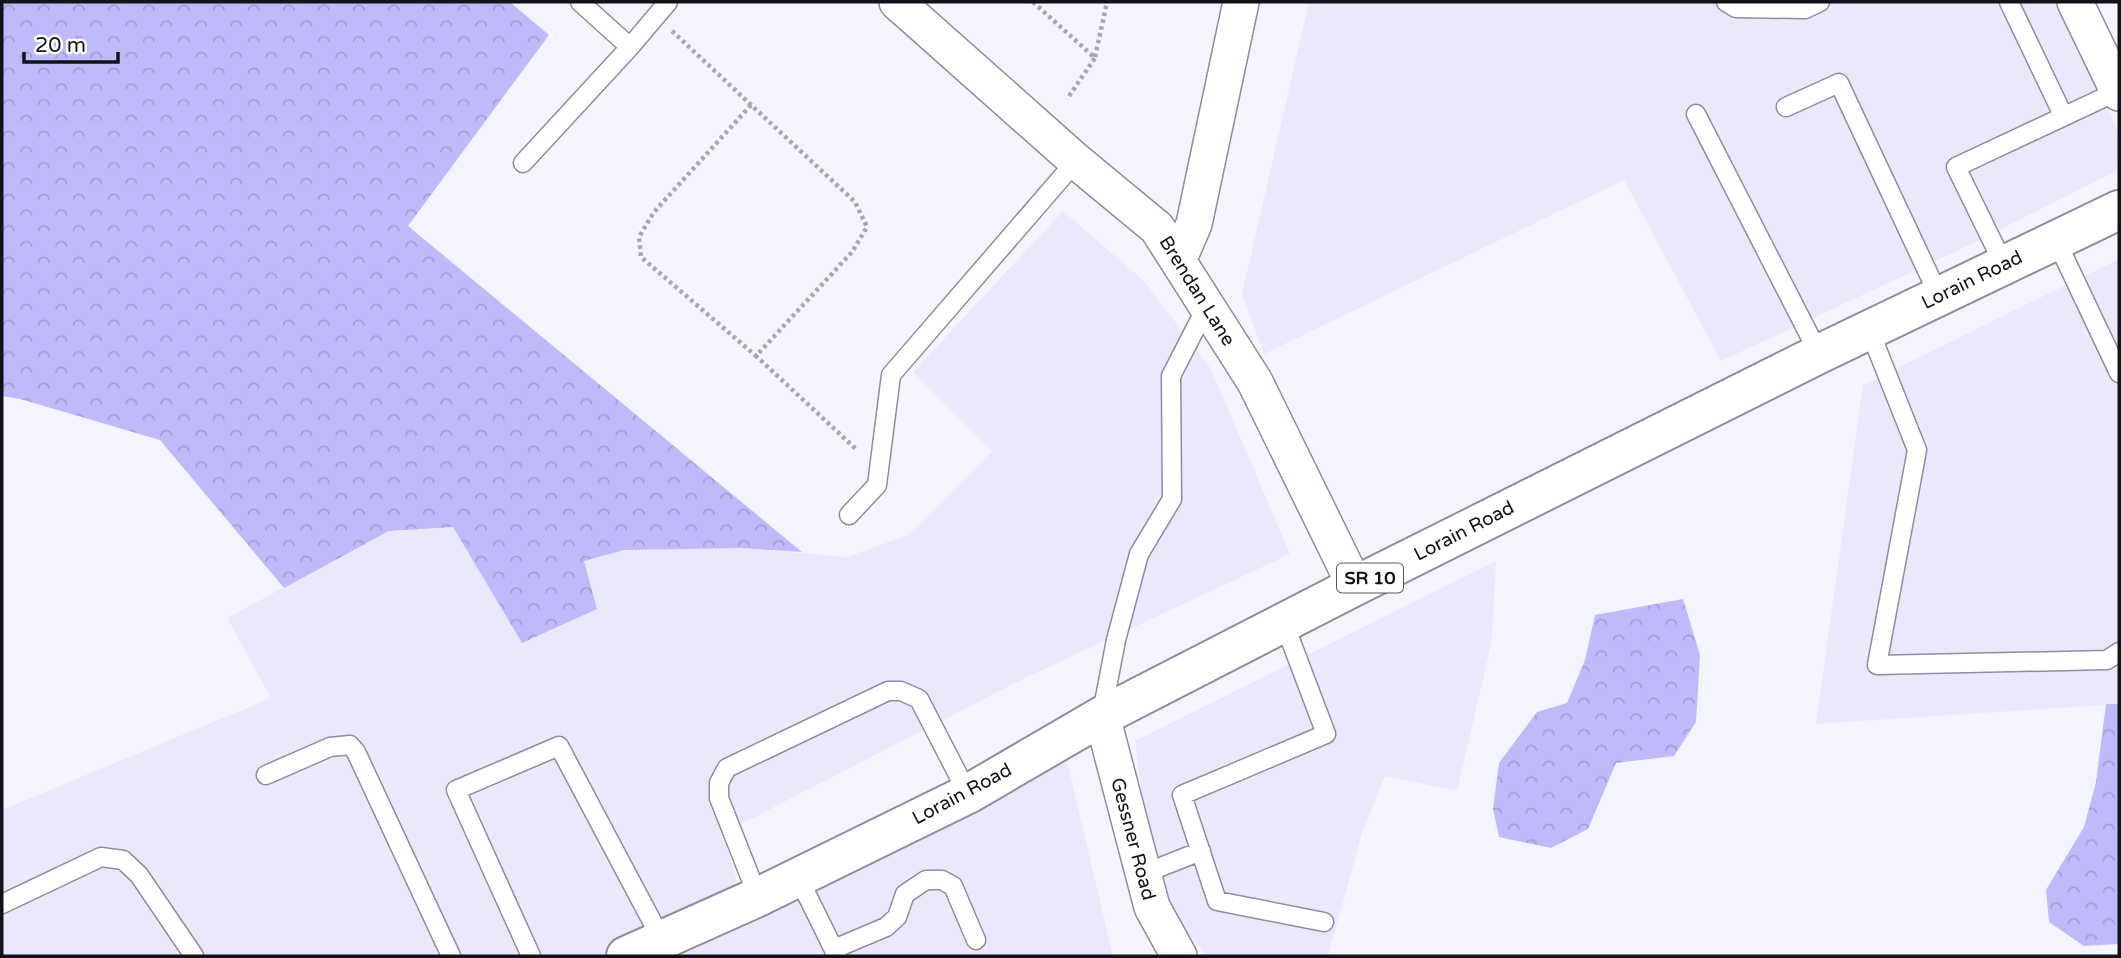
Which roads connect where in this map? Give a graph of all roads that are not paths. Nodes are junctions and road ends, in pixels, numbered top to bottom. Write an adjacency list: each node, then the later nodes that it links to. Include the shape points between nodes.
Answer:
1 (580, 2): 9 (lane)
2 (668, 2): 9 (lane)
3 (897, 2): 14 (street, Brendan Lane)
4 (1241, 2): 18 (street, via 1194,224)
5 (1726, 2): 6 (lane, via 1736,8 1805,9)
6 (1820, 2)
7 (2010, 2): 13 (lane)
8 (2075, 2): 10 (street)
9 (630, 47): 15 (lane)
10 (2119, 92): 13 (lane)
11 (1786, 107): 20 (lane, via 1839,83)
12 (1696, 114): 23 (lane)
13 (2063, 116): 19 (lane, via 1956,167)
14 (1076, 161): 18 (street, Brendan Lane, via 1157,228); 25 (lane, via 891,376 877,485)
15 (523, 163)
16 (2119, 209): 17 (main road, Lorain Road / SR 10)
17 (2056, 240): 19 (main road, Lorain Road / SR 10); 24 (lane)
18 (1178, 261): 21 (street, Brendan Lane)
19 (2004, 265): 20 (main road, Lorain Road / SR 10)
20 (1939, 296): 22 (main road, Lorain Road / SR 10)
21 (1207, 306): 26 (street, Brendan Lane, via 1255,382); 29 (lane, via 1171,376 1171,499 1139,554)
22 (1869, 329): 23 (main road, Lorain Road / SR 10); 28 (lane, via 1917,450 1877,664 2107,660)
23 (1819, 354): 26 (main road, Lorain Road / SR 10)
24 (2119, 373)
25 (849, 515)
26 (1355, 586): 27 (main road, Lorain Road / SR 10)
27 (1284, 623): 29 (main road, Lorain Road / SR 10); 32 (lane, via 1326,734 1182,795)
28 (2119, 652)
29 (1102, 716): 31 (main road, Lorain Road / SR 10); 33 (street, Gessner Road)
30 (266, 775): 42 (lane, via 330,747 350,745)
31 (968, 794): 34 (main road, Lorain Road / SR 10); 35 (lane, via 919,699 901,691 888,691 727,768 719,783 719,798)
32 (1201, 851): 33 (lane); 37 (lane, via 1217,901)
33 (1143, 874): 45 (street, Gessner Road, via 1152,907)
34 (798, 877): 35 (main road, Lorain Road / SR 10); 40 (lane)
35 (758, 897): 39 (main road, Lorain Road / SR 10)
36 (2, 904): 41 (lane, via 101,857 123,860 139,875)
37 (1324, 922)
38 (976, 940): 40 (lane, via 953,886 926,880 905,894 897,917 886,927)
39 (666, 948): 43 (lane, via 559,746 456,790); 44 (main road, Lorain Road / SR 10)
40 (835, 953)
41 (194, 956)
42 (451, 956)
43 (531, 956)
44 (626, 956)
45 (1179, 956)

